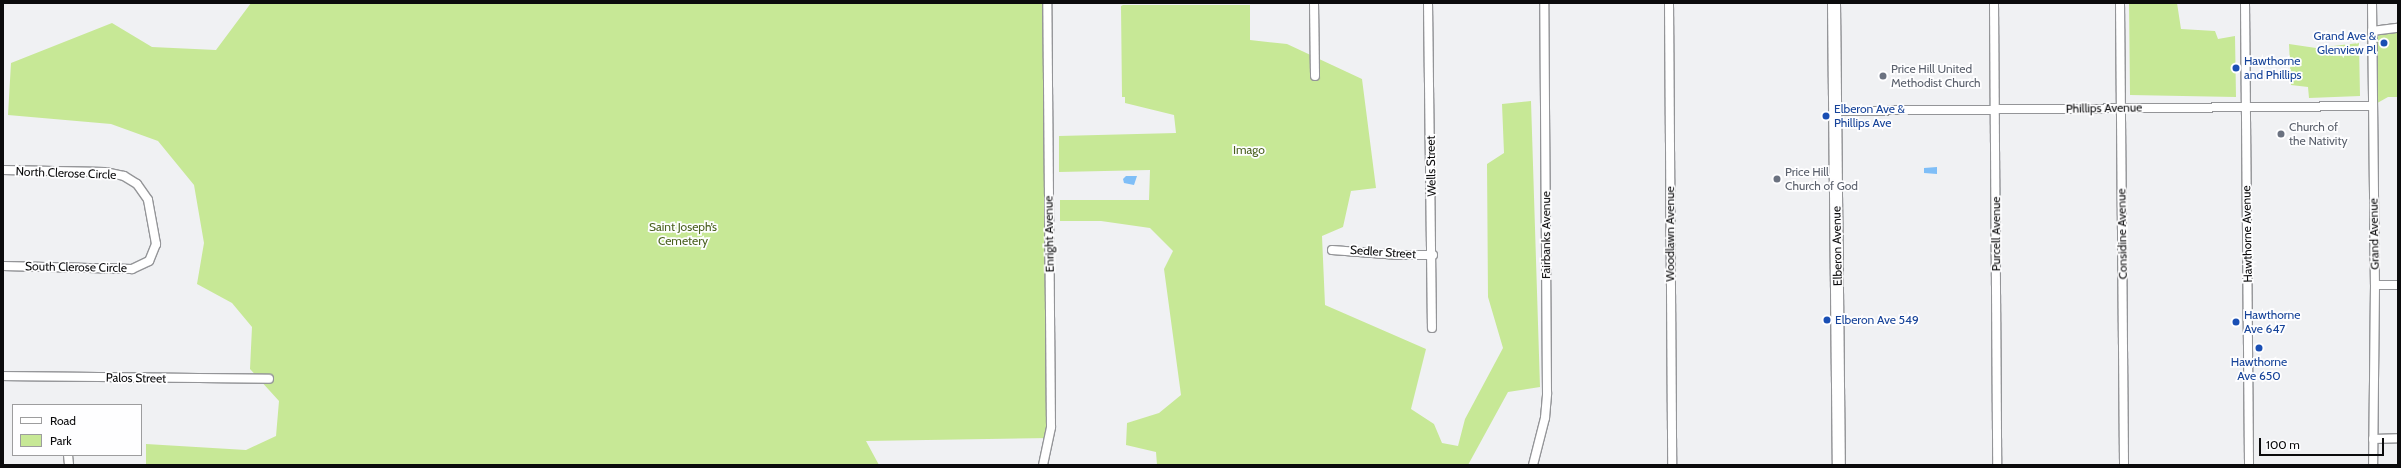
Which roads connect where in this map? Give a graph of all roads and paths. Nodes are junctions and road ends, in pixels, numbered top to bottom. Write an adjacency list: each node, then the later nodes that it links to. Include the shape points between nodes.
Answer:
1 (1047, 3): 31 (street, Enright Avenue, via 1051,427)
2 (1314, 3): 13 (street)
3 (1428, 3): 22 (street, Wells Street)
4 (1544, 3): 32 (street, Fairbanks Avenue, via 1547,393 1545,418)
5 (1669, 3): 33 (street, Woodlawn Avenue)
6 (1834, 3): 18 (street, Elberon Avenue)
7 (1994, 3): 17 (street, Purcell Avenue)
8 (2120, 3): 15 (street, Considine Avenue)
9 (2245, 3): 16 (street, Hawthorne Avenue)
10 (2372, 3): 12 (street, Grand Avenue)
11 (2398, 28): 12 (street)
12 (2372, 31): 14 (street, Grand Avenue)
13 (1315, 76)
14 (2372, 106): 16 (street, Phillips Avenue); 24 (street, Grand Avenue)
15 (2121, 107): 16 (street, Phillips Avenue); 17 (street, Phillips Avenue); 36 (street, Considine Avenue)
16 (2246, 108): 37 (street, Hawthorne Avenue)
17 (1995, 110): 18 (street, Phillips Avenue); 35 (street, Purcell Avenue)
18 (1835, 111): 34 (street, Elberon Avenue)
19 (3, 170): 20 (street, North Clerose Circle, via 106,172 124,176 144,193)
20 (152, 218): 23 (street, South Clerose Circle, via 156,236 155,251 149,261 139,267)
21 (1332, 250): 22 (street, Sedler Street)
22 (1433, 255): 26 (street, Wells Street)
23 (3, 266)
24 (2375, 285): 25 (street); 30 (street, Grand Avenue)
25 (2398, 285)
26 (1432, 328)
27 (3, 376): 28 (street, Palos Street)
28 (268, 379)
29 (2398, 438): 30 (street)
30 (2373, 439): 38 (street, Grand Avenue)
31 (1043, 465)
32 (1533, 465)
33 (1672, 465)
34 (1839, 465)
35 (1997, 465)
36 (2124, 465)
37 (2250, 465)
38 (2373, 465)

